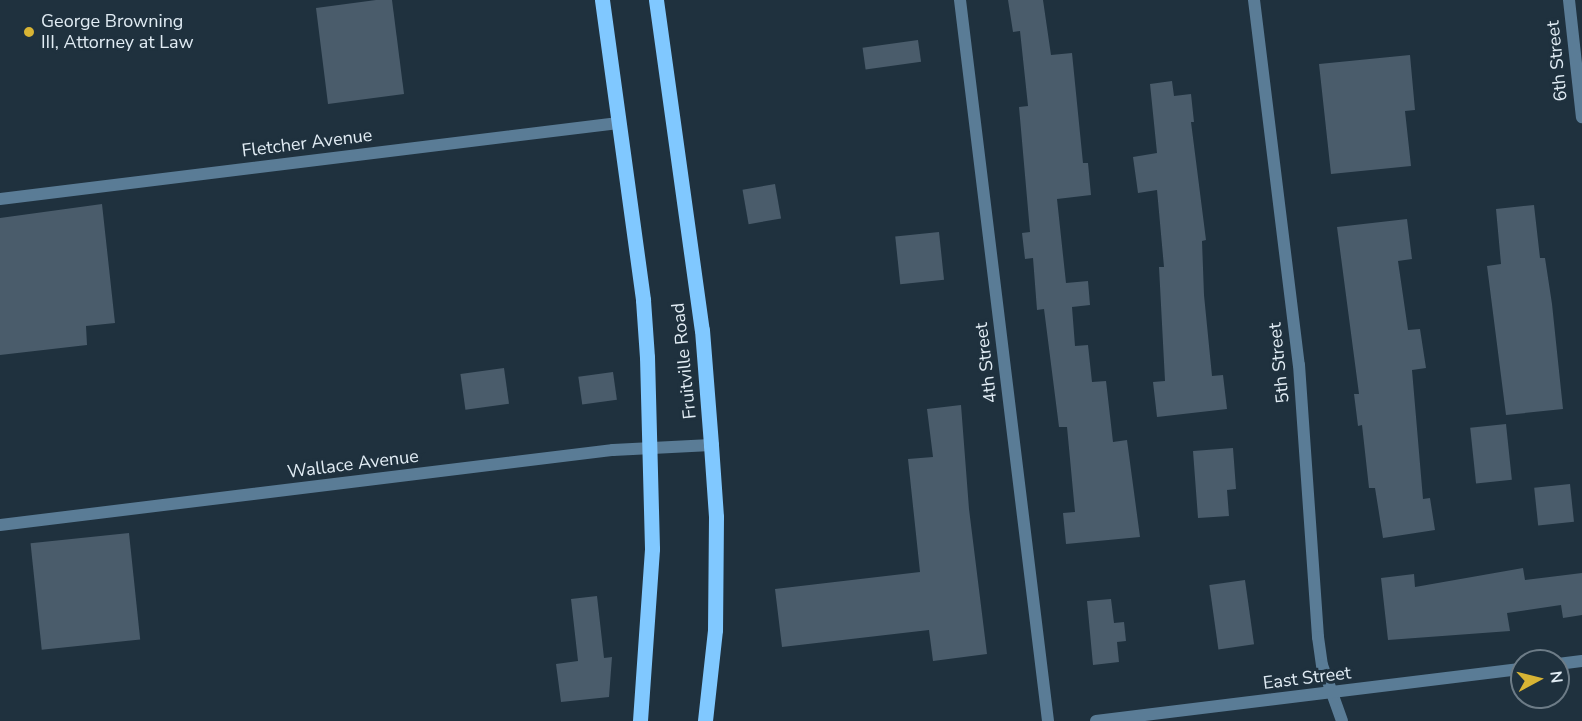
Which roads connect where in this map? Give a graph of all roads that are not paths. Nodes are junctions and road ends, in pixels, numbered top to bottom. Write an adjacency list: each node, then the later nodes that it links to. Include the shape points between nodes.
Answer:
1 (602, 0): 7 (main road, Fruitville Road)
2 (657, 0): 9 (main road, Fruitville Road, via 702,330)
3 (960, 0): 16 (street, 4th Street)
4 (1254, 0): 13 (street, 5th Street, via 1299,365 1318,637 1322,665)
5 (1569, 0): 6 (street, 6th Street)
6 (1582, 117)
7 (618, 123): 8 (street, Fletcher Avenue); 10 (main road, Fruitville Road, via 643,300)
8 (0, 199)
9 (711, 445): 10 (street, Wallace Avenue); 15 (main road, Fruitville Road, via 716,517 715,630)
10 (651, 449): 11 (street, Wallace Avenue, via 613,450); 14 (main road, Fruitville Road, via 650,620)
11 (0, 525)
12 (1510, 671): 13 (street, East Street)
13 (1333, 693): 17 (street, East Street); 18 (street, 5th Street)
14 (640, 721)
15 (705, 721)
16 (1048, 721)
17 (1096, 721)
18 (1342, 721)

